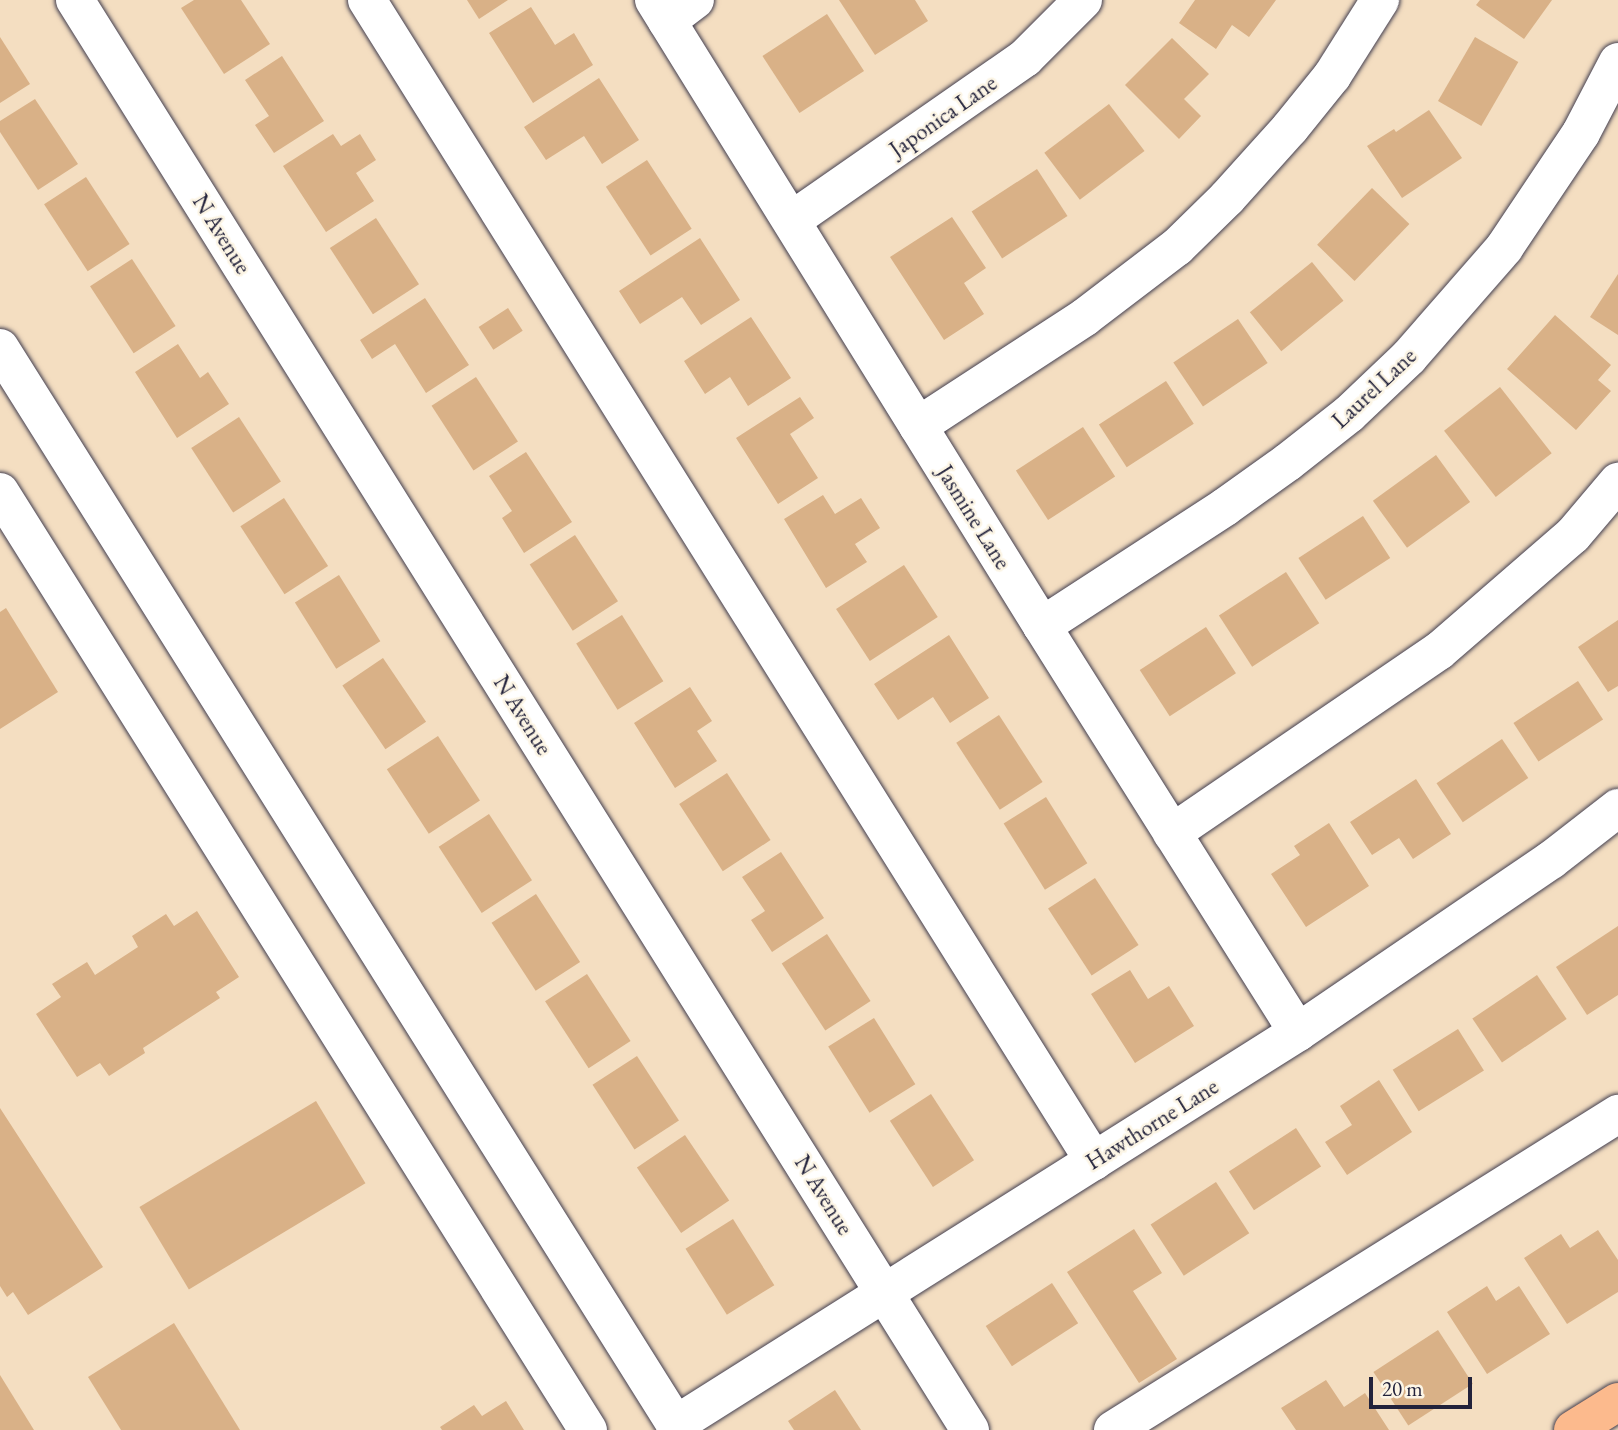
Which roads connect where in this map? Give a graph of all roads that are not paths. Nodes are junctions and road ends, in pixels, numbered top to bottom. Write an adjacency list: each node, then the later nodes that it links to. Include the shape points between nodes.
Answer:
1 (75, 0): 18 (street, N Avenue)
2 (367, 0): 17 (street)
3 (1083, 0): 7 (street, Japonica Lane, via 1025,58)
4 (1380, 0): 9 (street, via 1332,76 1290,128 1177,247 1085,317)
5 (672, 7): 7 (street, Jasmine Lane)
6 (1618, 62): 12 (street, Laurel Lane, via 1581,133 1504,248 1409,357 1349,414 1288,462)
7 (792, 219): 9 (street, Jasmine Lane)
8 (0, 348): 20 (street)
9 (918, 426): 12 (street, Jasmine Lane)
10 (1618, 482): 14 (street, via 1573,535 1439,651)
11 (0, 492): 21 (street)
12 (1042, 626): 14 (street, Jasmine Lane)
13 (1618, 808): 15 (street, Hawthorne Lane, via 1551,860)
14 (1172, 833): 15 (street, Jasmine Lane)
15 (1298, 1032): 17 (street, Hawthorne Lane)
16 (1618, 1114): 23 (street)
17 (1094, 1161): 18 (street, Hawthorne Lane)
18 (885, 1292): 20 (street, Hawthorne Lane); 22 (street, N Avenue)
19 (1618, 1402): 24 (main road)
20 (677, 1427)
21 (588, 1430)
22 (970, 1430)
23 (1114, 1430)
24 (1573, 1430)

